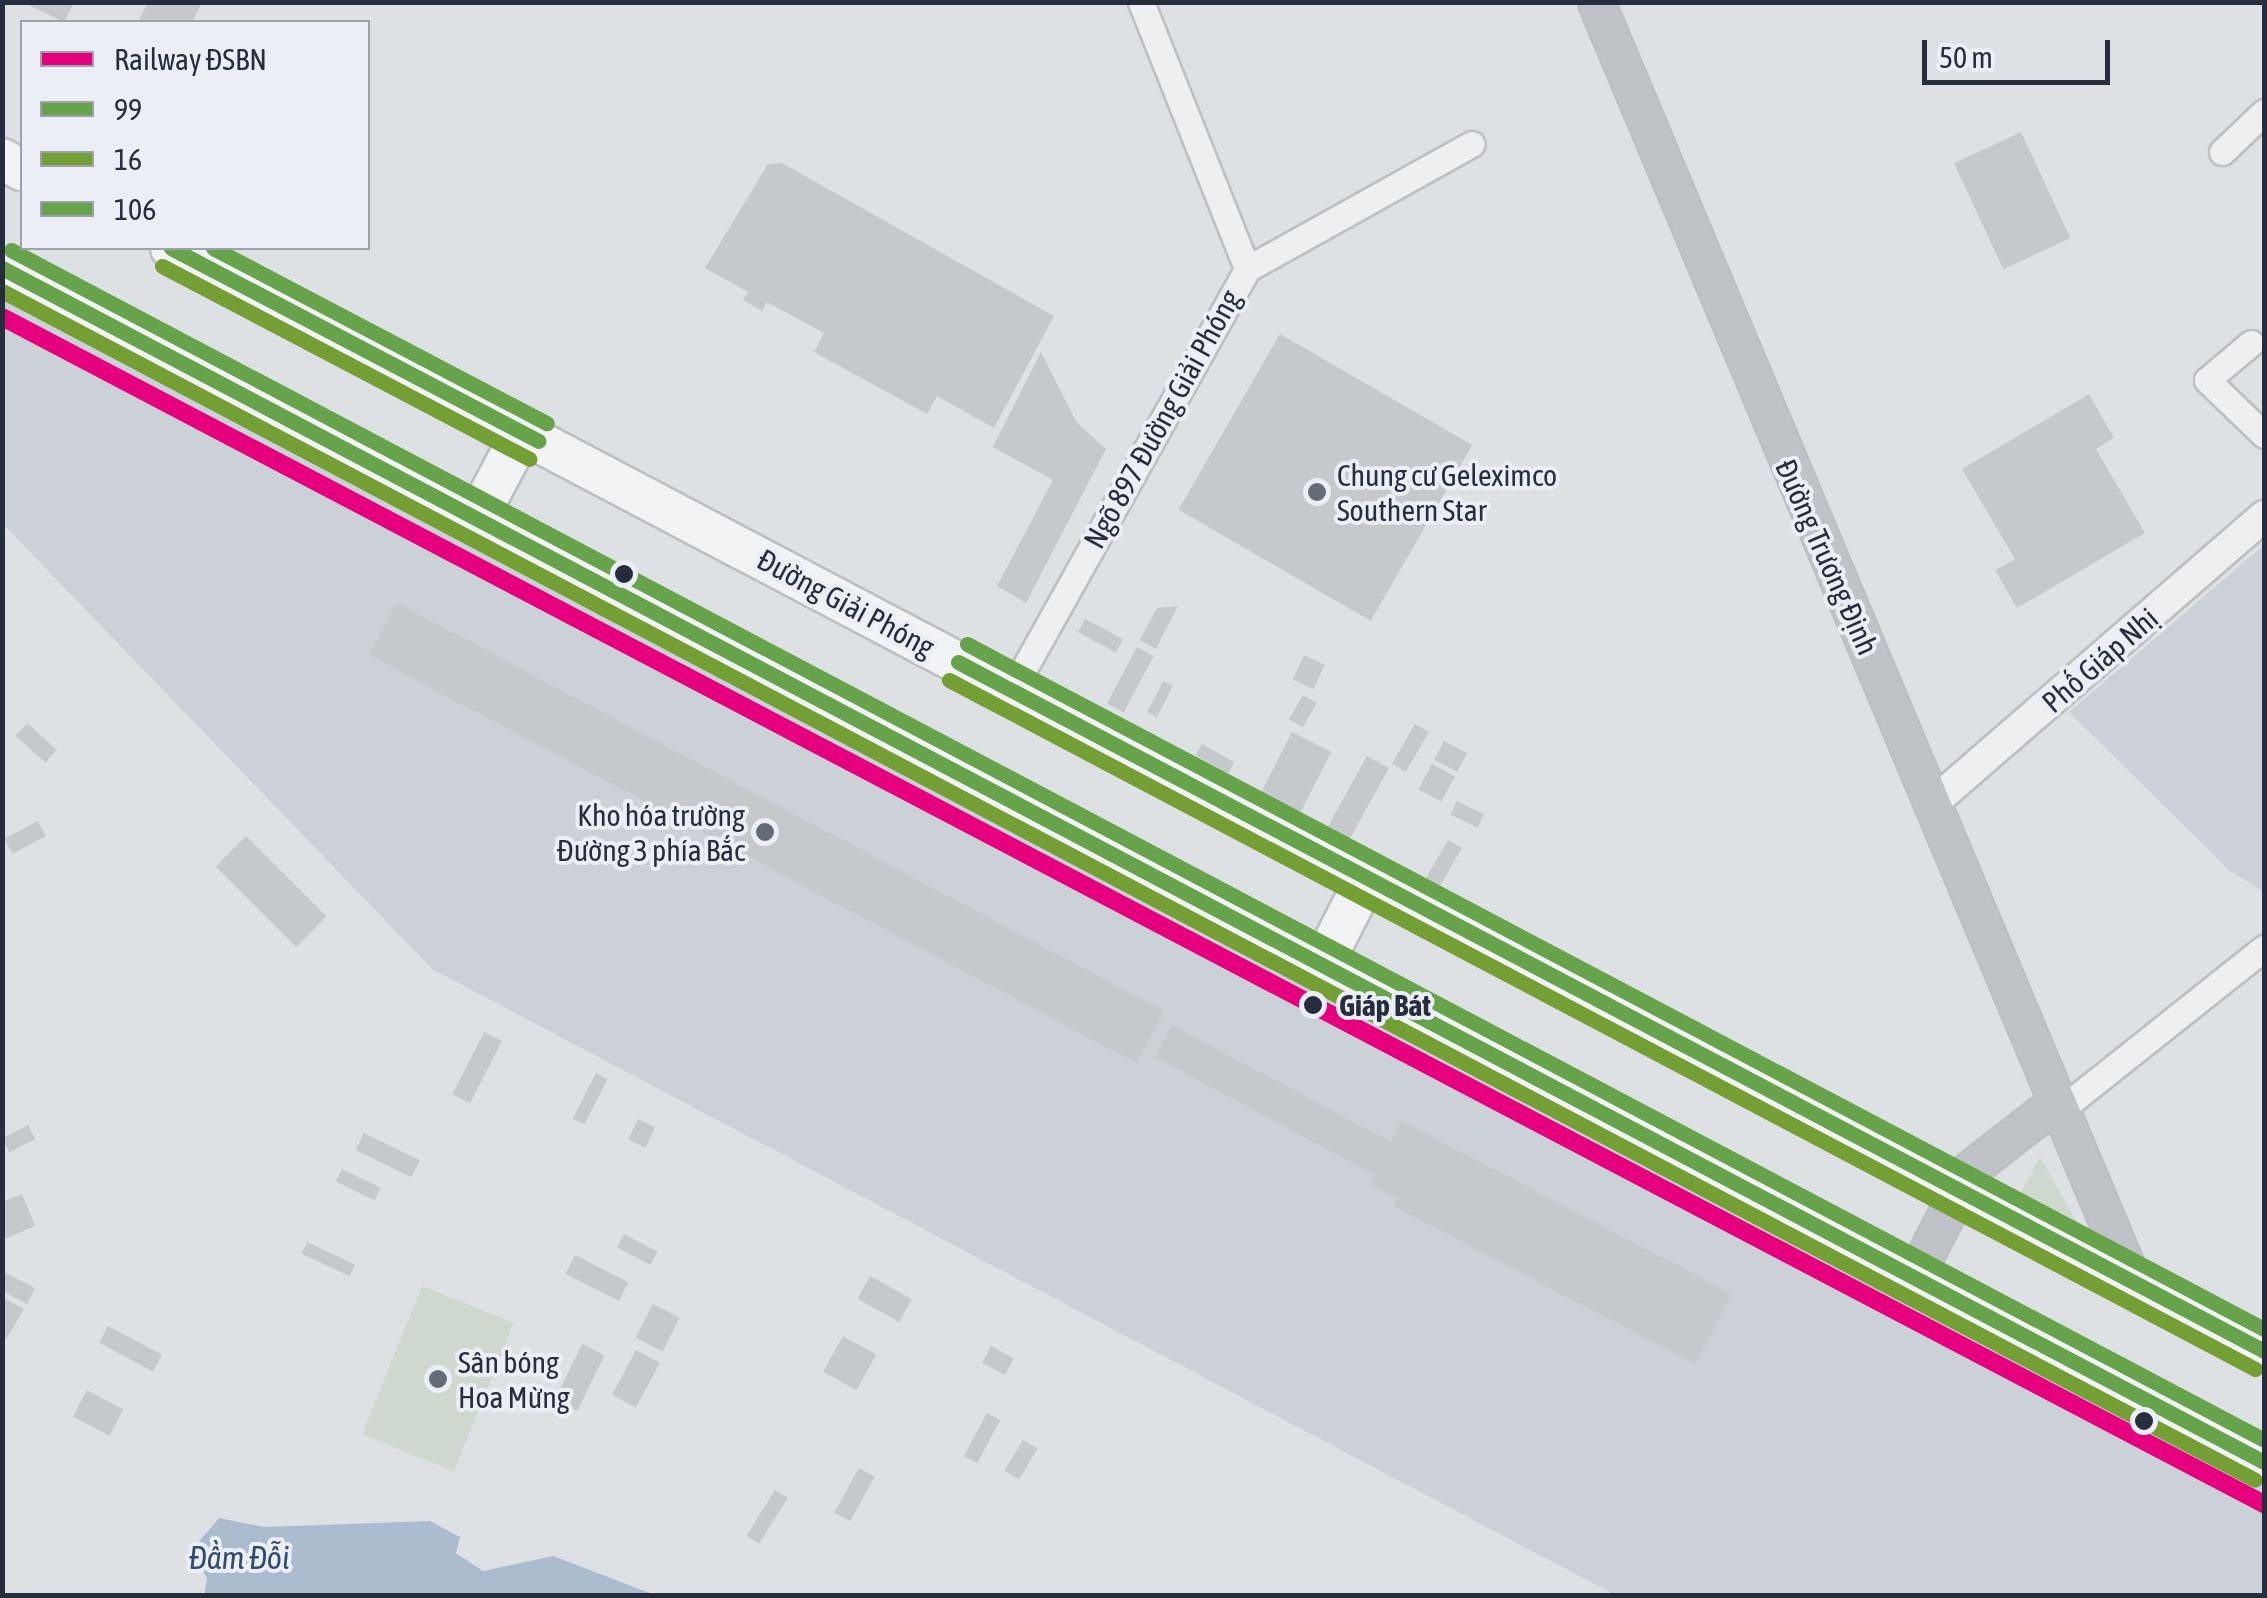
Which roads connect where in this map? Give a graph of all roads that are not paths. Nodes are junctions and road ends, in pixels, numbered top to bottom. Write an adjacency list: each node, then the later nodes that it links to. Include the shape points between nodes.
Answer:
1 (1140, 2): 8 (street)
2 (1596, 2): 15 (main road, Đường Trương Định)
3 (2264, 112): 5 (street)
4 (1472, 144): 8 (street, Ngõ 897 Đường Giải Phóng)
5 (2222, 152)
6 (175, 250): 11 (main road, Đường Giải Phóng)
7 (2, 268): 13 (main road)
8 (1248, 269): 14 (street, Ngõ 897 Đường Giải Phóng)
9 (2251, 342): 10 (street, via 2207,380)
10 (2264, 435)
11 (530, 437): 13 (main road); 14 (main road, Đường Giải Phóng)
12 (2264, 516): 15 (street, Phố Giáp Nhị)
13 (485, 522): 18 (main road)
14 (1012, 690): 16 (main road, Đường Giải Phóng)
15 (1934, 802): 19 (main road, Đường Trương Định)
16 (1367, 878): 18 (main road); 20 (main road, Đường Giải Phóng)
17 (2264, 948): 19 (street)
18 (1322, 965): 21 (main road)
19 (2059, 1111): 20 (main road, via 2041,1114 1968,1170); 22 (main road, Đường Trương Định)
20 (1960, 1190): 21 (main road); 22 (main road, Đường Giải Phóng)
21 (1914, 1278): 24 (main road)
22 (2132, 1280): 23 (main road, Đường Giải Phóng)
23 (2264, 1351)
24 (2264, 1462)

